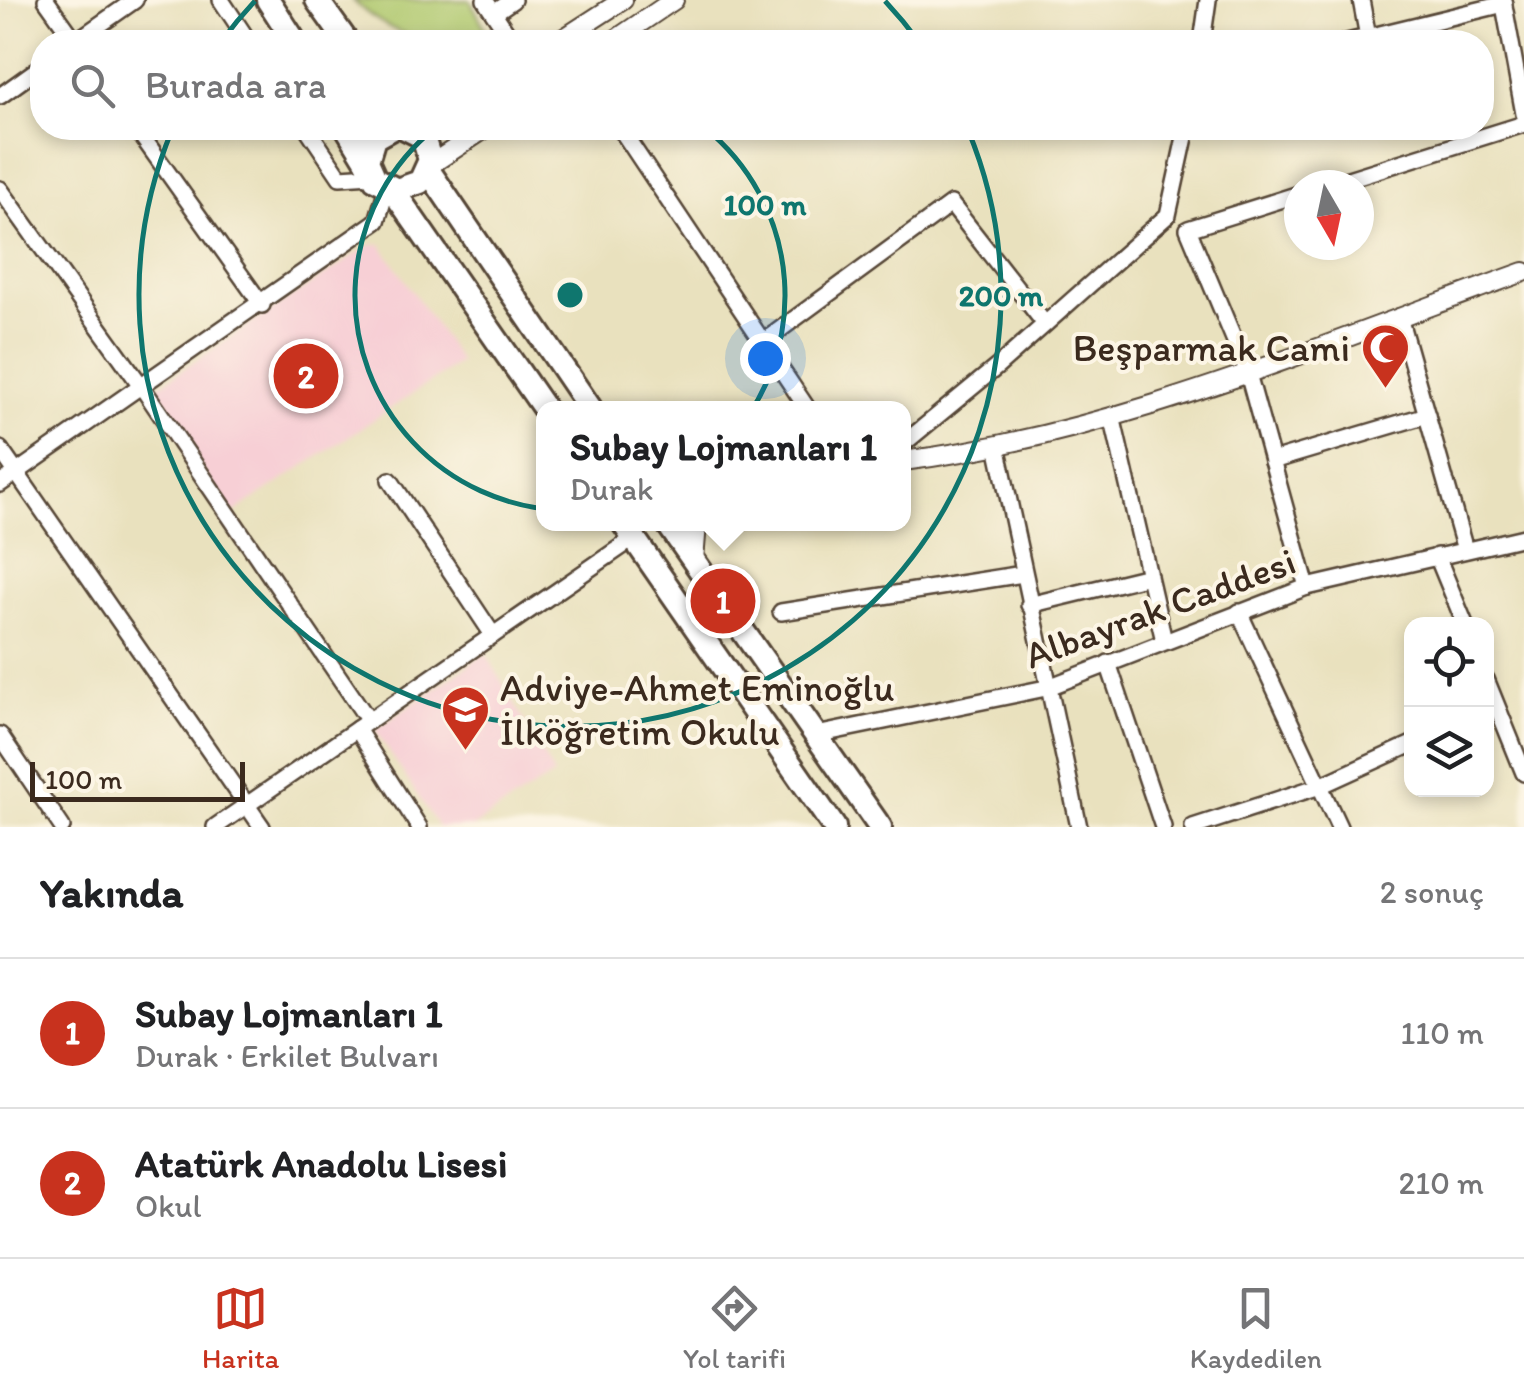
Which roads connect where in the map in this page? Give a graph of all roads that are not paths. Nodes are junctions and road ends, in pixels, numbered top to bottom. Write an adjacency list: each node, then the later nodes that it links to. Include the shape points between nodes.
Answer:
1 (46, 0): 13 (street)
2 (135, 0): 14 (street)
3 (221, 0): 15 (street)
4 (268, 0): 16 (main road)
5 (513, 0): 12 (street)
6 (623, 0): 20 (street)
7 (674, 0): 21 (street)
8 (1208, 0): 22 (street)
9 (1361, 0): 23 (street)
10 (1503, 2): 24 (street); 25 (street)
11 (322, 7): 17 (main road); 18 (main road)
12 (490, 7): 19 (street)
13 (67, 30)
14 (93, 30)
15 (242, 30)
16 (287, 30)
17 (338, 30)
18 (354, 30)
19 (505, 30)
20 (577, 30)
21 (630, 30)
22 (1204, 30)
23 (1367, 30)
24 (1395, 30)
25 (1518, 48): 28 (street)
26 (30, 75): 27 (street)
27 (0, 96)
28 (1524, 114)
29 (1524, 124): 30 (street)
30 (1494, 133)
31 (145, 140): 48 (street)
32 (315, 140): 42 (street, via 340,177)
33 (355, 140): 42 (main road)
34 (374, 140): 42 (main road)
35 (420, 140): 40 (main road, via 428,146)
36 (469, 140): 40 (street)
37 (628, 140): 51 (street)
38 (1184, 140): 45 (street)
39 (1473, 140): 41 (street)
40 (429, 168): 42 (main road, via 411,187); 55 (main road)
41 (1374, 171)
42 (380, 178): 48 (street, via 377,221); 54 (main road)
43 (0, 189): 53 (street)
44 (1284, 199): 46 (street)
45 (1168, 215): 46 (street); 50 (street)
46 (1188, 229): 52 (street)
47 (1524, 272): 49 (street)
48 (262, 305): 53 (street)
49 (1399, 316): 52 (street); 57 (street)
50 (1046, 324): 51 (street, via 951,204); 59 (street)
51 (764, 342): 56 (street)
52 (1247, 370): 58 (street); 63 (street)
53 (142, 387): 64 (street); 87 (street)
54 (539, 401)
55 (585, 401)
56 (803, 401)
57 (1426, 415): 63 (street); 72 (street)
58 (1112, 416): 60 (street); 76 (street)
59 (911, 437)
60 (997, 445): 62 (street); 75 (street)
61 (0, 449): 64 (street)
62 (911, 459)
63 (1272, 461): 77 (street)
64 (17, 472): 66 (street); 93 (street)
65 (390, 480): 82 (street)
66 (0, 484)
67 (628, 531): 82 (street)
68 (630, 531): 98 (main road)
69 (673, 531): 74 (main road)
70 (696, 531): 74 (street)
71 (1524, 537): 72 (street, Albayrak Caddesi)
72 (1465, 550): 73 (street, Albayrak Caddesi)
73 (1437, 556): 77 (street, Albayrak Caddesi); 81 (street)
74 (694, 560): 89 (main road)
75 (1023, 574): 78 (street); 79 (street)
76 (1149, 576): 78 (street); 83 (street)
77 (1307, 586): 80 (street, Albayrak Caddesi)
78 (1030, 605): 85 (street)
79 (781, 612)
80 (1238, 612): 83 (street, Albayrak Caddesi); 92 (street)
81 (1461, 617)
82 (493, 635): 87 (street)
83 (1164, 641): 84 (street, Albayrak Caddesi)
84 (1108, 663): 85 (street, Albayrak Caddesi); 101 (street)
85 (1046, 688): 89 (street, Albayrak Caddesi); 100 (street)
86 (1492, 707): 91 (street)
87 (363, 725): 93 (street); 97 (street)
88 (0, 735): 94 (street)
89 (816, 735): 99 (main road)
90 (1404, 748): 92 (street)
91 (1524, 773)
92 (1320, 786): 102 (street); 103 (street)
93 (247, 805): 95 (street); 96 (street)
94 (62, 827)
95 (214, 827)
96 (262, 827)
97 (419, 827)
98 (834, 827)
99 (880, 827)
100 (1079, 827)
101 (1163, 827)
102 (1194, 827)
103 (1339, 827)

